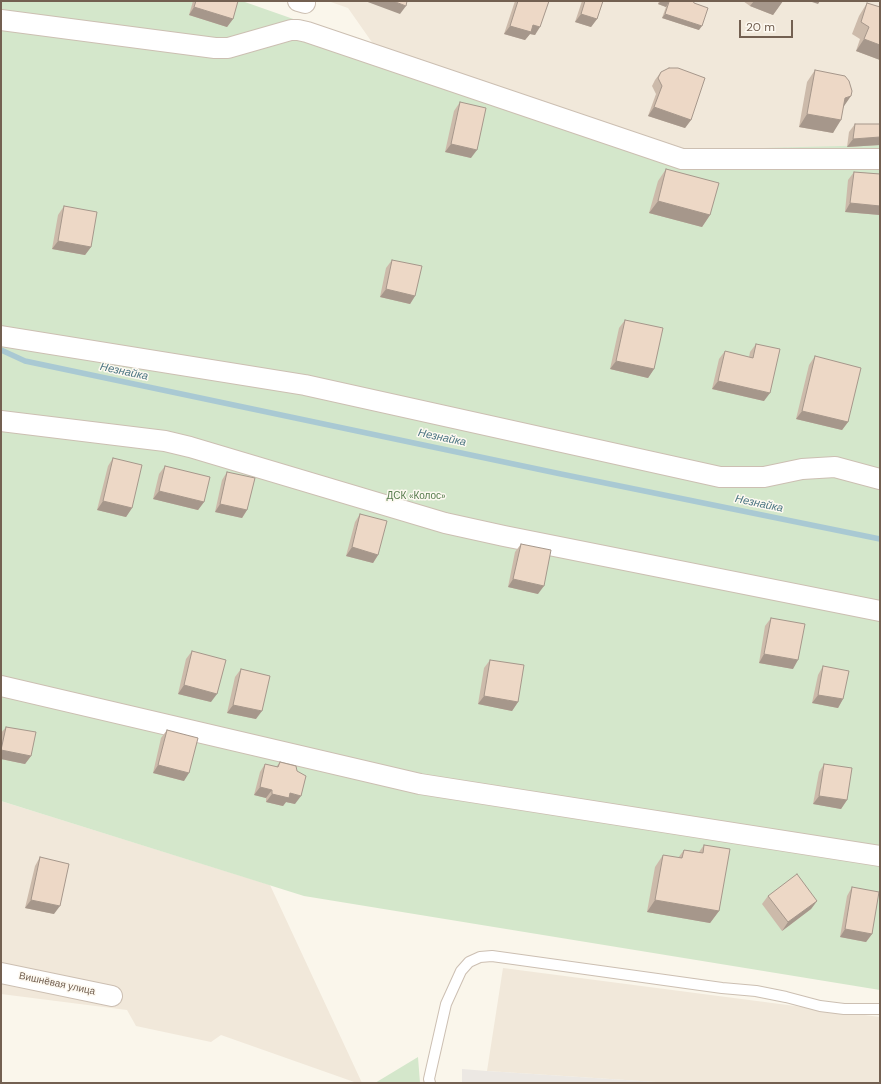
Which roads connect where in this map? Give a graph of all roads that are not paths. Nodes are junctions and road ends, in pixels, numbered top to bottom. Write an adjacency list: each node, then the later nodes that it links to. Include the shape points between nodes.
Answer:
1 (1, 20): 2 (street, via 215,48 228,48 298,30 682,159)
2 (880, 159)
3 (1, 336): 5 (street, via 305,385 720,477 764,478 802,469 835,467)
4 (1, 421): 6 (street, via 184,445 445,523)
5 (880, 479)
6 (880, 611)
7 (1, 686): 8 (street, via 420,784)
8 (880, 856)
9 (1, 973): 10 (street, Вишнёвая улица)
10 (112, 996)
11 (880, 1009): 12 (lane, via 820,1006 756,992 492,956 480,957 469,962 462,971 446,1004)
12 (430, 1083)

